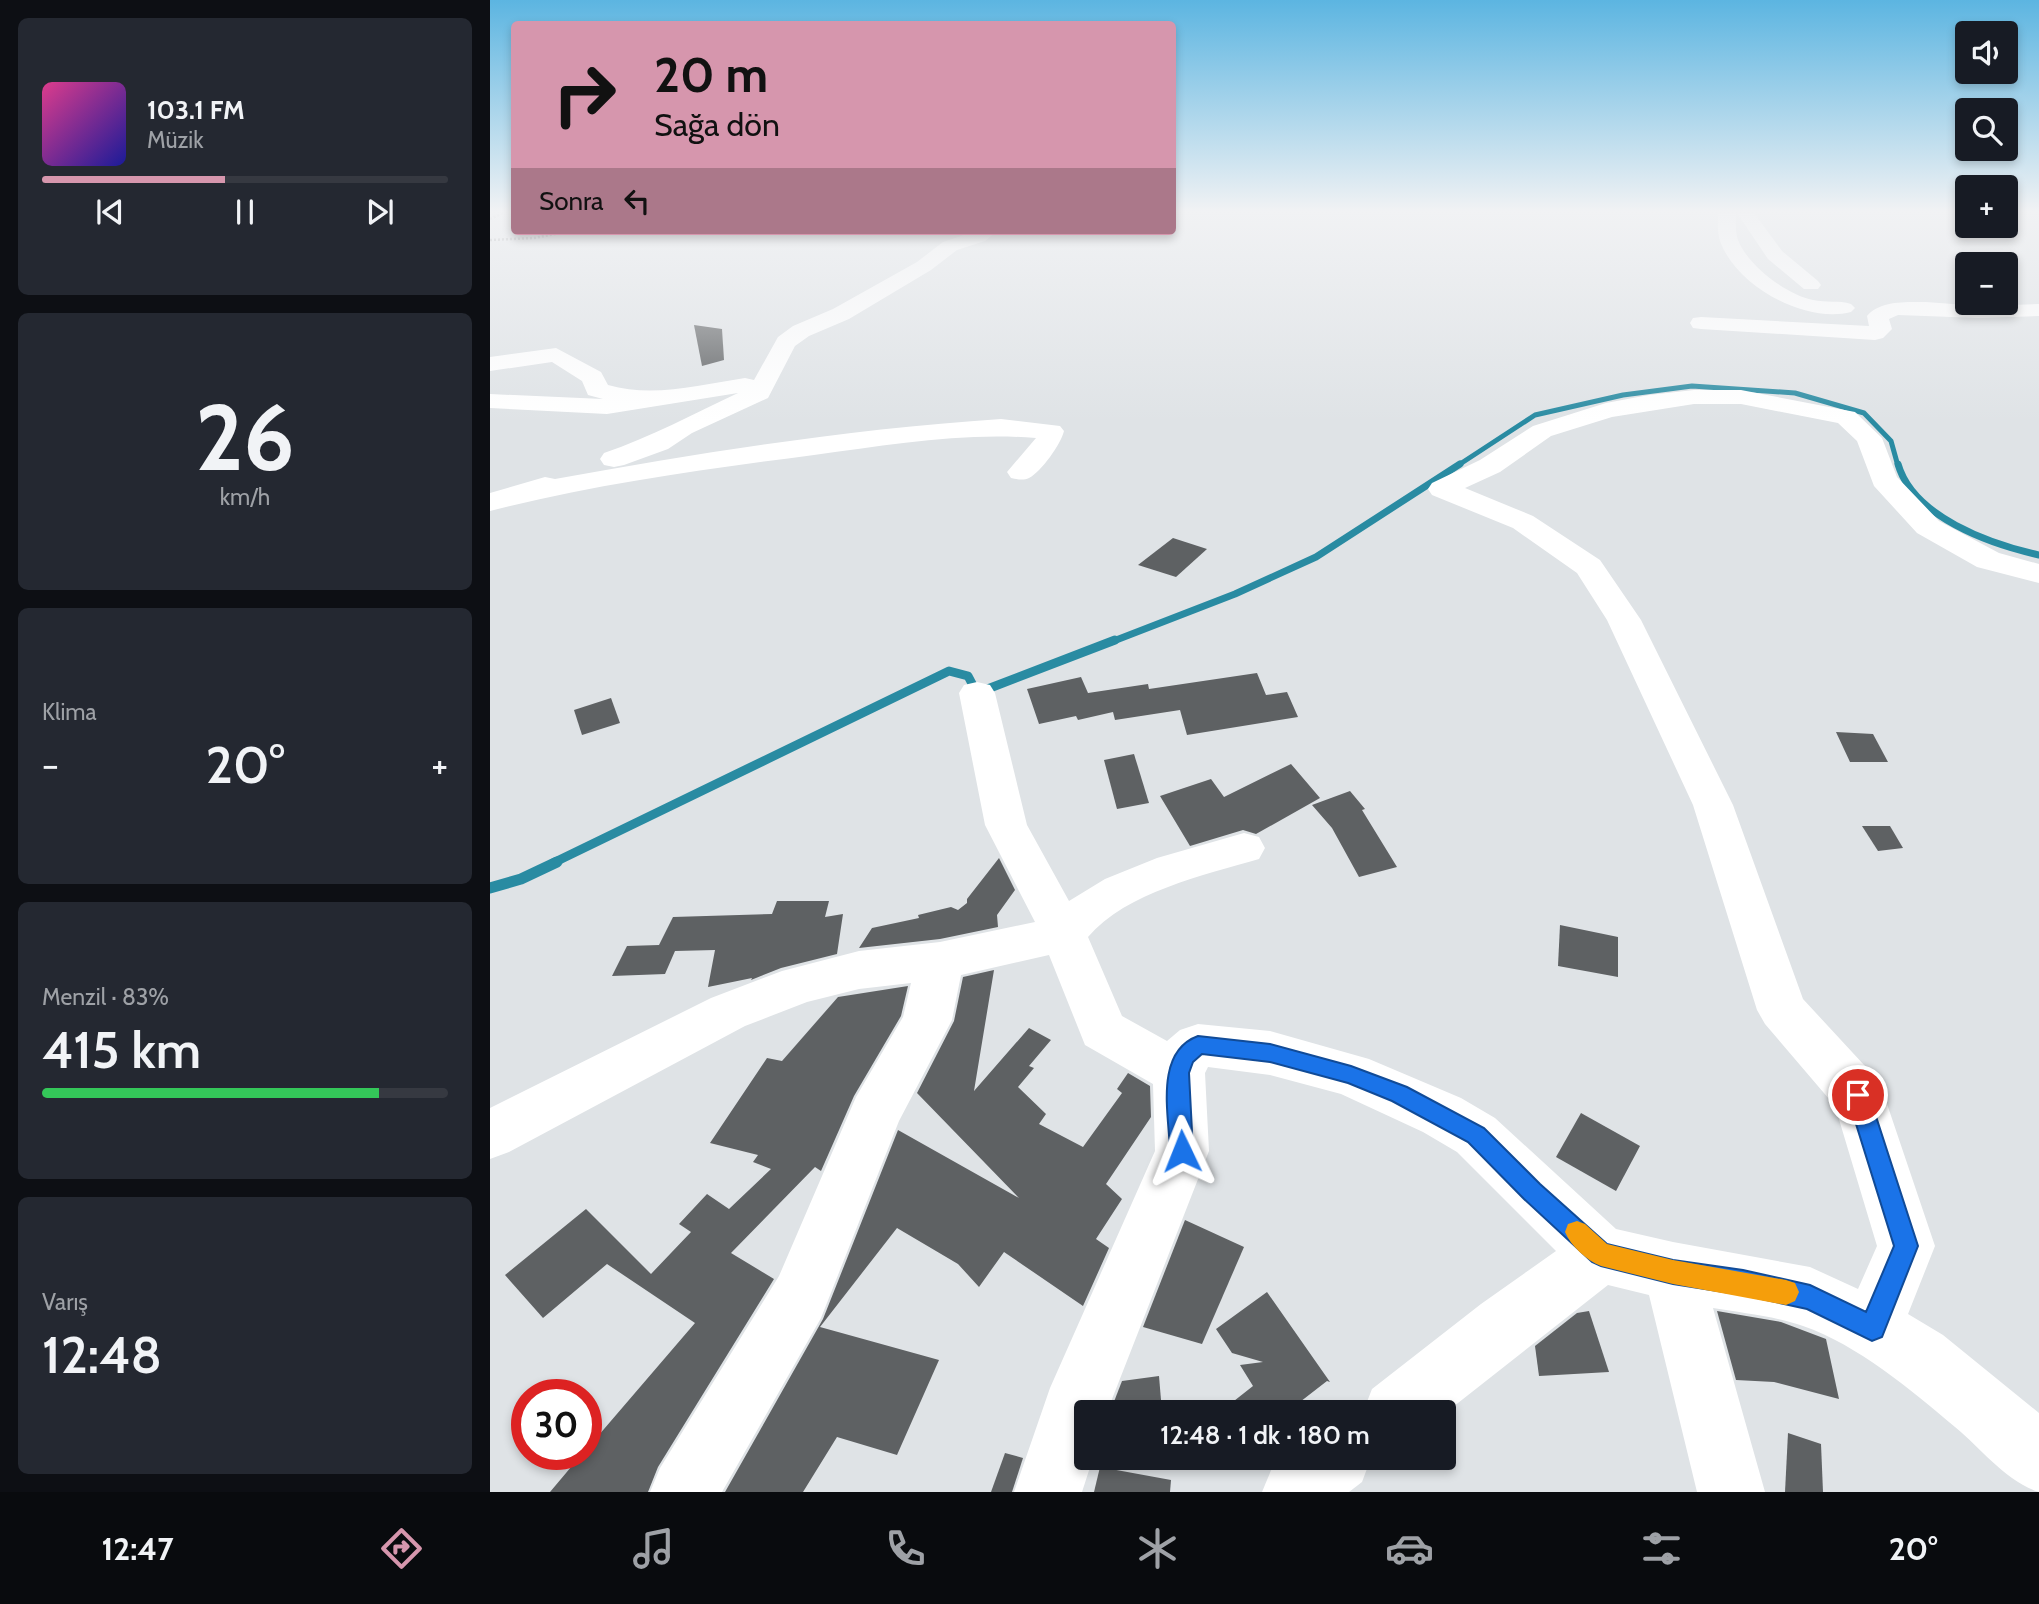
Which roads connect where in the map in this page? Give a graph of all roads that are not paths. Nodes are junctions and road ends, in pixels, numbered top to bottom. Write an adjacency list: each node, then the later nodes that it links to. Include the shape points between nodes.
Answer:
1 (895, 283): 9 (street, via 786,342)
2 (1766, 283): 4 (street, via 1789,300 1807,306)
3 (1810, 283): 4 (street)
4 (1848, 309): 6 (street)
5 (2039, 310): 6 (street)
6 (1882, 312): 7 (street, via 1878,316 1881,329 1875,333)
7 (1701, 323)
8 (490, 364): 10 (street, via 556,355 593,377 597,390 626,398)
9 (765, 381): 10 (street); 13 (street, via 759,393 659,443)
10 (665, 397): 11 (street, via 607,407)
11 (490, 401)
12 (1021, 472): 13 (street, via 1048,442 1051,431 1001,427 926,432 683,464)
13 (521, 494): 14 (street)
14 (490, 502)
15 (2039, 574): 24 (street, via 1988,560 1928,527 1885,480 1869,438 1846,417 1741,397 1695,397 1606,411 1542,431 1490,466 1441,489 1523,522 1589,567 1624,621 1713,805 1782,1010 1858,1095 1906,1246)
16 (977, 693): 18 (street, via 1006,825)
17 (1244, 848): 18 (street, via 1184,864 1110,895 1074,919)
18 (1064, 934): 19 (street); 20 (street, via 1102,1030)
19 (940, 961): 21 (street, via 859,970 799,985 729,1012); 28 (street, via 927,1020 875,1114 800,1297)
20 (1179, 1073): 22 (street, via 1184,1056 1198,1045 1270,1053 1400,1094 1476,1135); 29 (street, via 1182,1151 1082,1388)
21 (490, 1135)
22 (1601, 1254): 23 (street); 25 (street)
23 (1673, 1272): 24 (street, via 1810,1297); 31 (street)
24 (1872, 1328): 26 (street, via 1921,1357)
25 (1410, 1400)
26 (2039, 1459)
27 (1323, 1470): 30 (street)
28 (684, 1492)
29 (1048, 1492)
30 (1296, 1492)
31 (1731, 1492)

